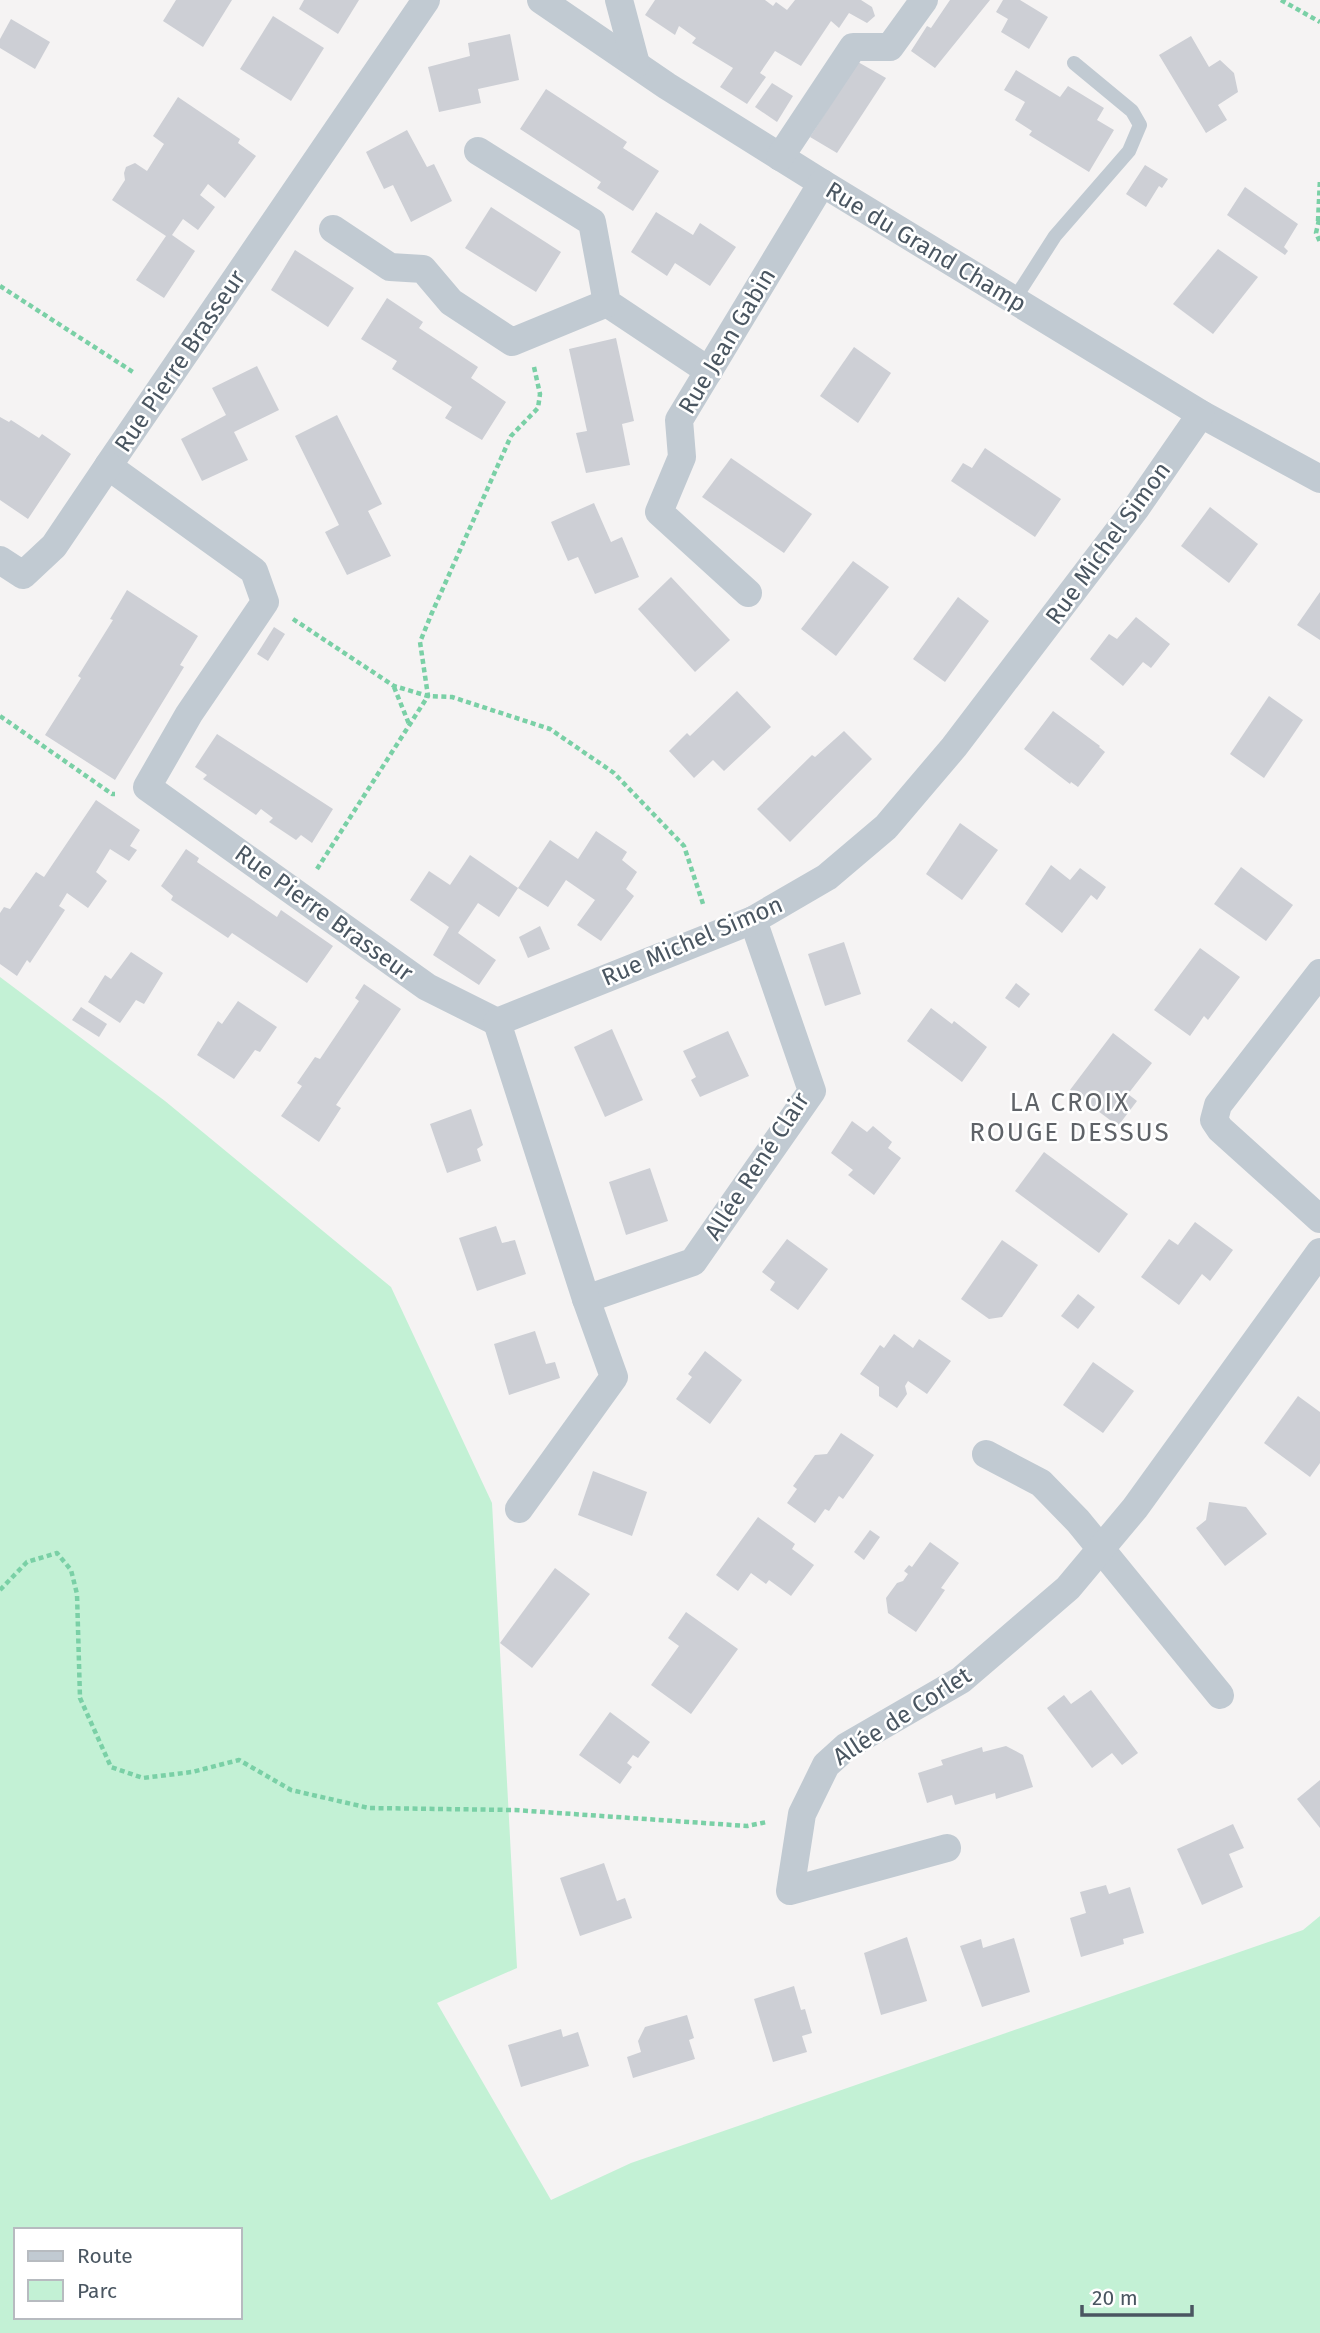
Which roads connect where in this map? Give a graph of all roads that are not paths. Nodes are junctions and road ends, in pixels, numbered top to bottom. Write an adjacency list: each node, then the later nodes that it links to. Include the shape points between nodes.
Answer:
1 (426, 0): 15 (street, Rue Pierre Brasseur)
2 (541, 0): 6 (street, Rue du Grand Champ)
3 (619, 0): 6 (street)
4 (924, 0): 8 (street, via 890,47 853,47)
5 (1074, 63): 11 (lane, via 1132,111 1140,125 1129,151 1055,236)
6 (636, 64): 8 (street, Rue du Grand Champ)
7 (478, 151): 12 (street, via 593,222)
8 (780, 158): 9 (street, Rue du Grand Champ)
9 (822, 183): 11 (street, Rue du Grand Champ); 13 (street, Rue Jean Gabin)
10 (333, 229): 12 (street, via 390,267 423,269 450,302 512,342)
11 (1014, 300): 14 (street, Rue du Grand Champ)
12 (607, 303): 13 (street)
13 (709, 371): 19 (street, Rue Jean Gabin, via 679,420 682,457 659,512)
14 (1201, 414): 16 (street, Rue du Grand Champ); 20 (street, Rue Michel Simon, via 1136,508 954,747 886,827 827,877)
15 (108, 466): 18 (street, via 54,546); 22 (street, Rue Pierre Brasseur, via 254,571 265,602 147,787 427,987)
16 (1320, 479)
17 (0, 560): 18 (street)
18 (12, 582)
19 (748, 593)
20 (753, 920): 22 (street, Rue Michel Simon); 25 (street, Allée René Clair, via 812,1091 693,1262)
21 (1320, 973): 23 (street, via 1218,1105 1214,1120)
22 (498, 1023): 25 (street)
23 (1320, 1219)
24 (1320, 1252): 28 (street, Allée de Corlet)
25 (586, 1299): 27 (street, via 614,1377)
26 (986, 1454): 28 (street, via 1041,1483)
27 (519, 1509)
28 (1100, 1550): 29 (street); 30 (street, Allée de Corlet, via 1068,1588 961,1680 847,1746 826,1765 802,1814 790,1891)
29 (1220, 1695)
30 (947, 1848)

